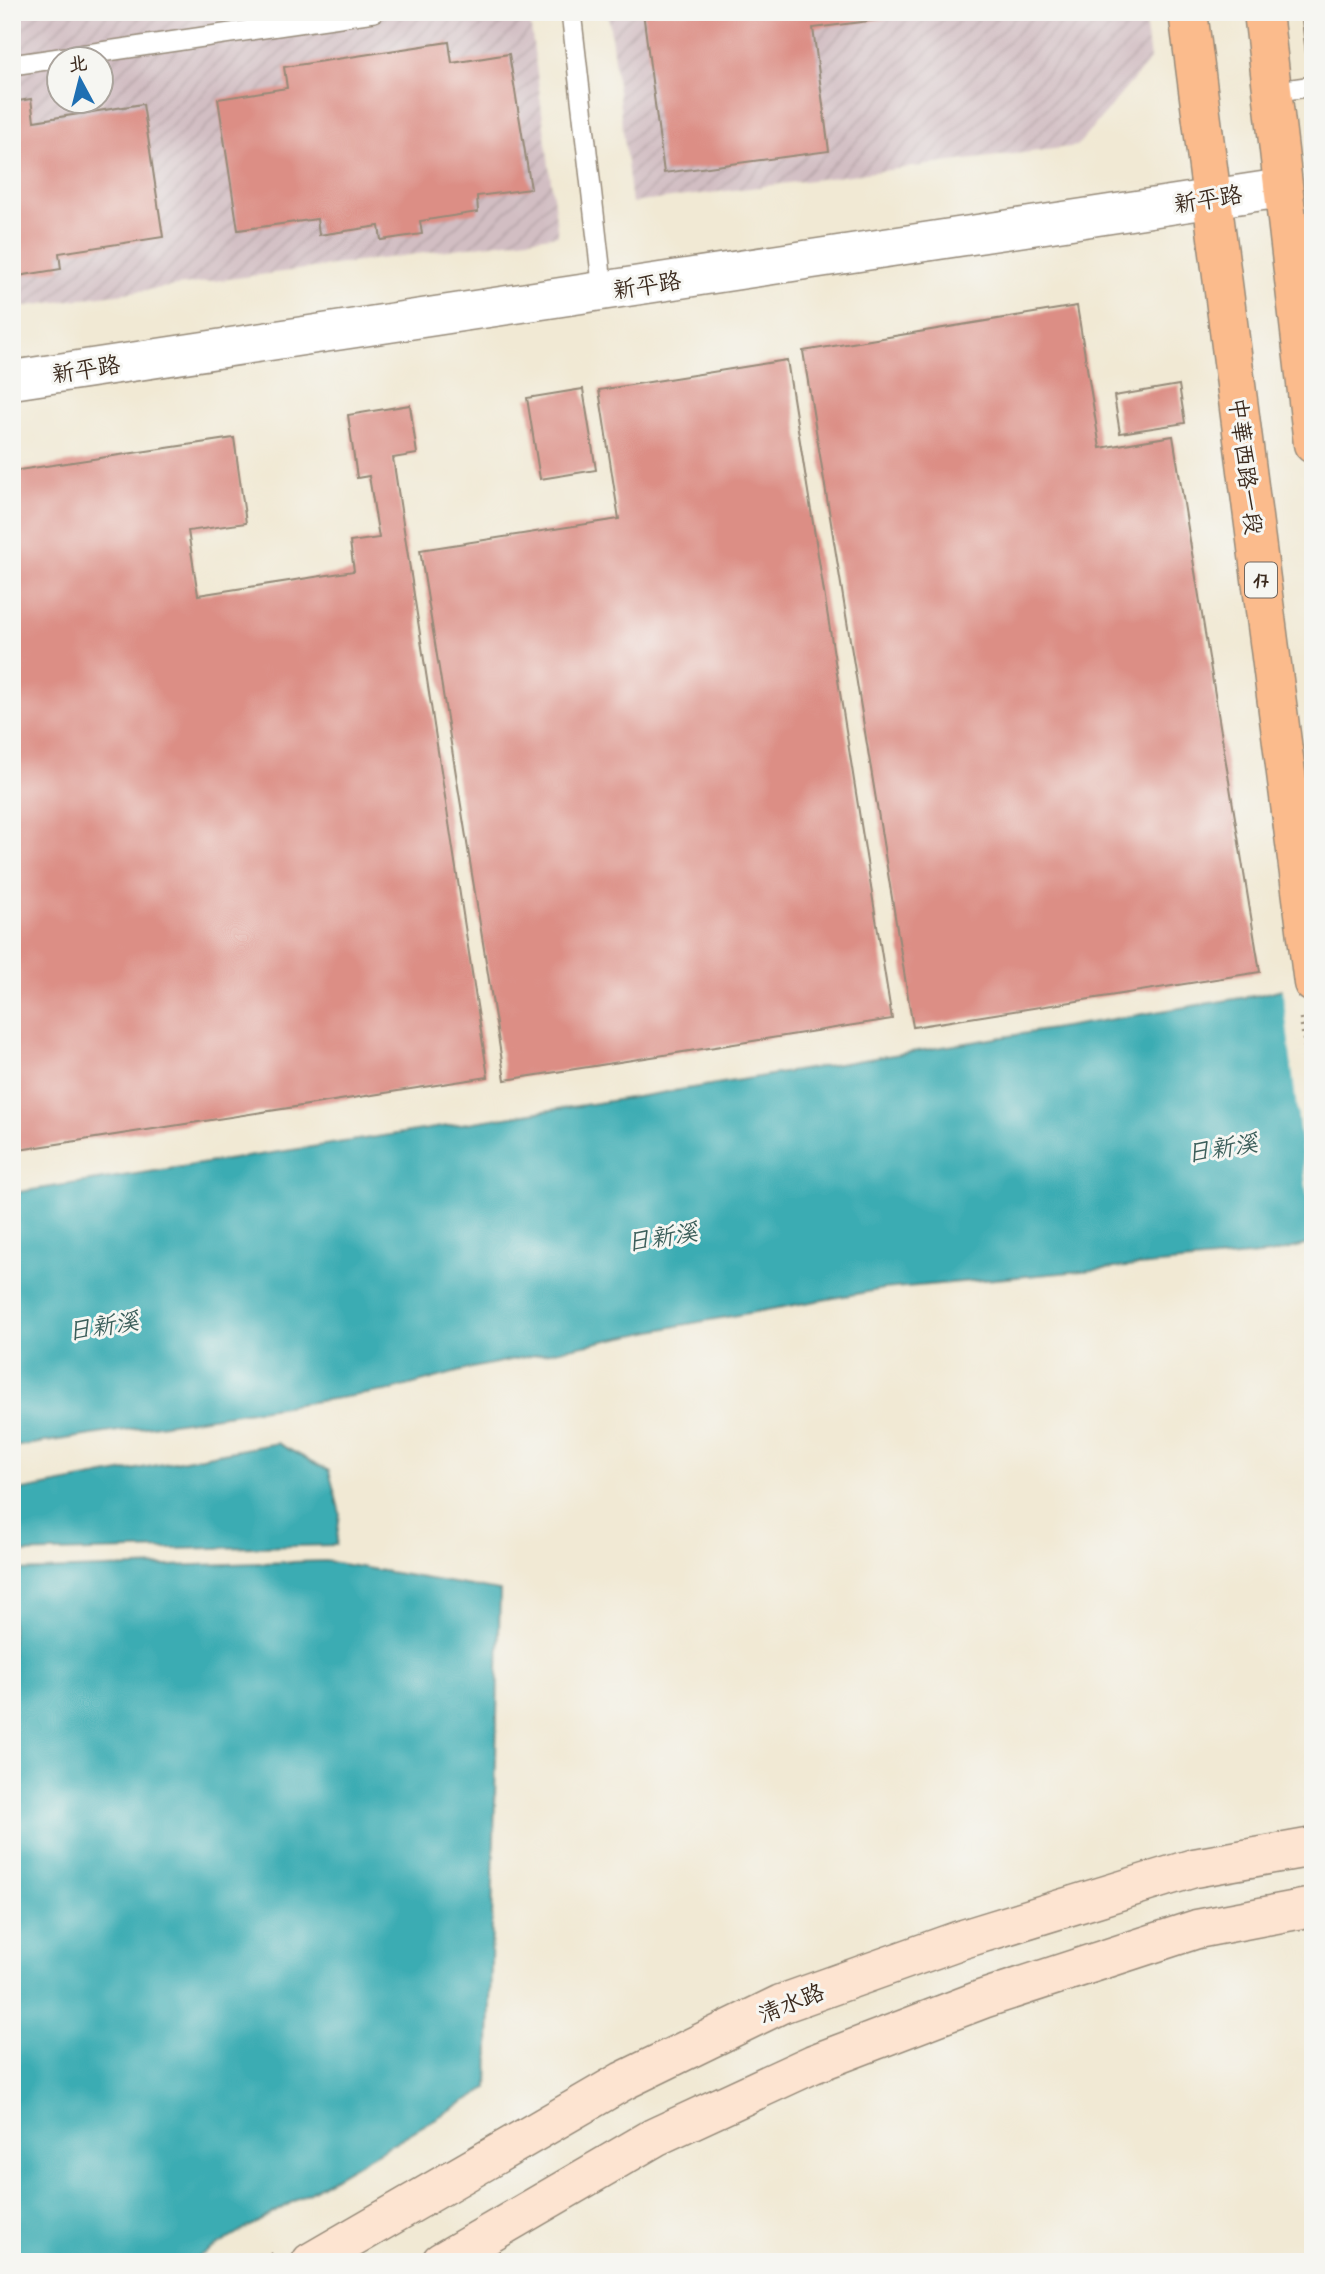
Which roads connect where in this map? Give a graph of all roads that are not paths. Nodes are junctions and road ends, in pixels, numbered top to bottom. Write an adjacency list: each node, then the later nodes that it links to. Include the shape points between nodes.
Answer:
1 (374, 12): 5 (lane)
2 (571, 12): 10 (lane)
3 (1188, 12): 9 (main road, 中華西路一段 / 17)
4 (1263, 12): 7 (main road)
5 (12, 65)
6 (1313, 86): 7 (lane)
7 (1272, 92): 8 (main road)
8 (1282, 188): 9 (street, 新平路); 11 (main road)
9 (1212, 199): 10 (street, 新平路); 14 (main road, 中華西路一段 / 17)
10 (603, 292): 12 (street, 新平路)
11 (1309, 378): 13 (main road)
12 (12, 380)
13 (1313, 444)
14 (1309, 921): 15 (main road, 中華西路一段 / 17)
15 (1311, 972)
16 (1313, 1847): 18 (street, 清水路, via 1194,1868 960,1940 781,2004 623,2081)
17 (1313, 1907): 19 (street, via 1197,1929 983,1999 813,2064 655,2137)
18 (312, 2262)
19 (441, 2262)

